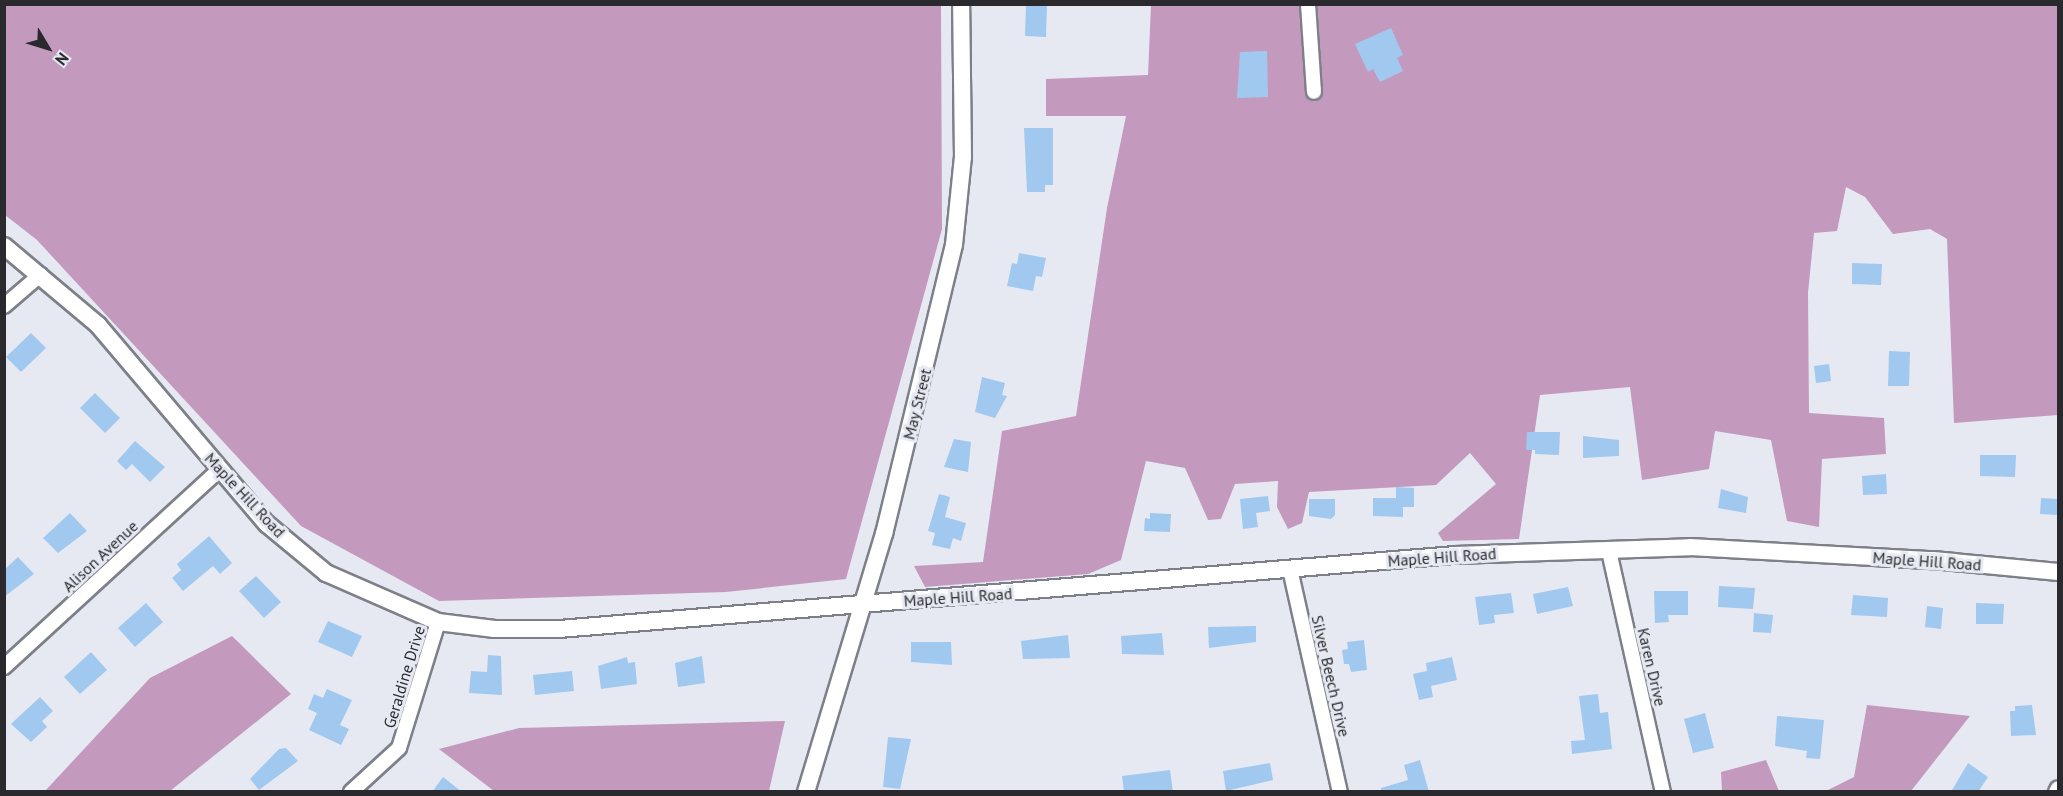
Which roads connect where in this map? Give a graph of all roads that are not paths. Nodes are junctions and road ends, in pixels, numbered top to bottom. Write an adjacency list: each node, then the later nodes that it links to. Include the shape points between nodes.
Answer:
1 (961, 4): 11 (street, May Street, via 963,157 954,245 902,465)
2 (1308, 4): 3 (street)
3 (1314, 92)
4 (4, 246): 5 (street, Maple Hill Road)
5 (40, 275): 6 (street); 7 (street, Maple Hill Road, via 98,325)
6 (4, 306)
7 (219, 470): 12 (street, Maple Hill Road, via 267,524 326,573 371,596); 13 (street, Alison Avenue)
8 (1609, 551): 9 (street, Maple Hill Road, via 1455,555); 10 (street, Maple Hill Road, via 1690,547); 17 (street, Karen Drive)
9 (1290, 569): 11 (street, Maple Hill Road); 16 (street, Silver Beech Drive)
10 (2058, 572)
11 (860, 605): 12 (street, Maple Hill Road, via 559,628 495,629); 15 (street, May Street)
12 (438, 622): 14 (street, Geraldine Drive, via 399,748)
13 (4, 667)
14 (351, 792)
15 (806, 792)
16 (1340, 792)
17 (1663, 792)

